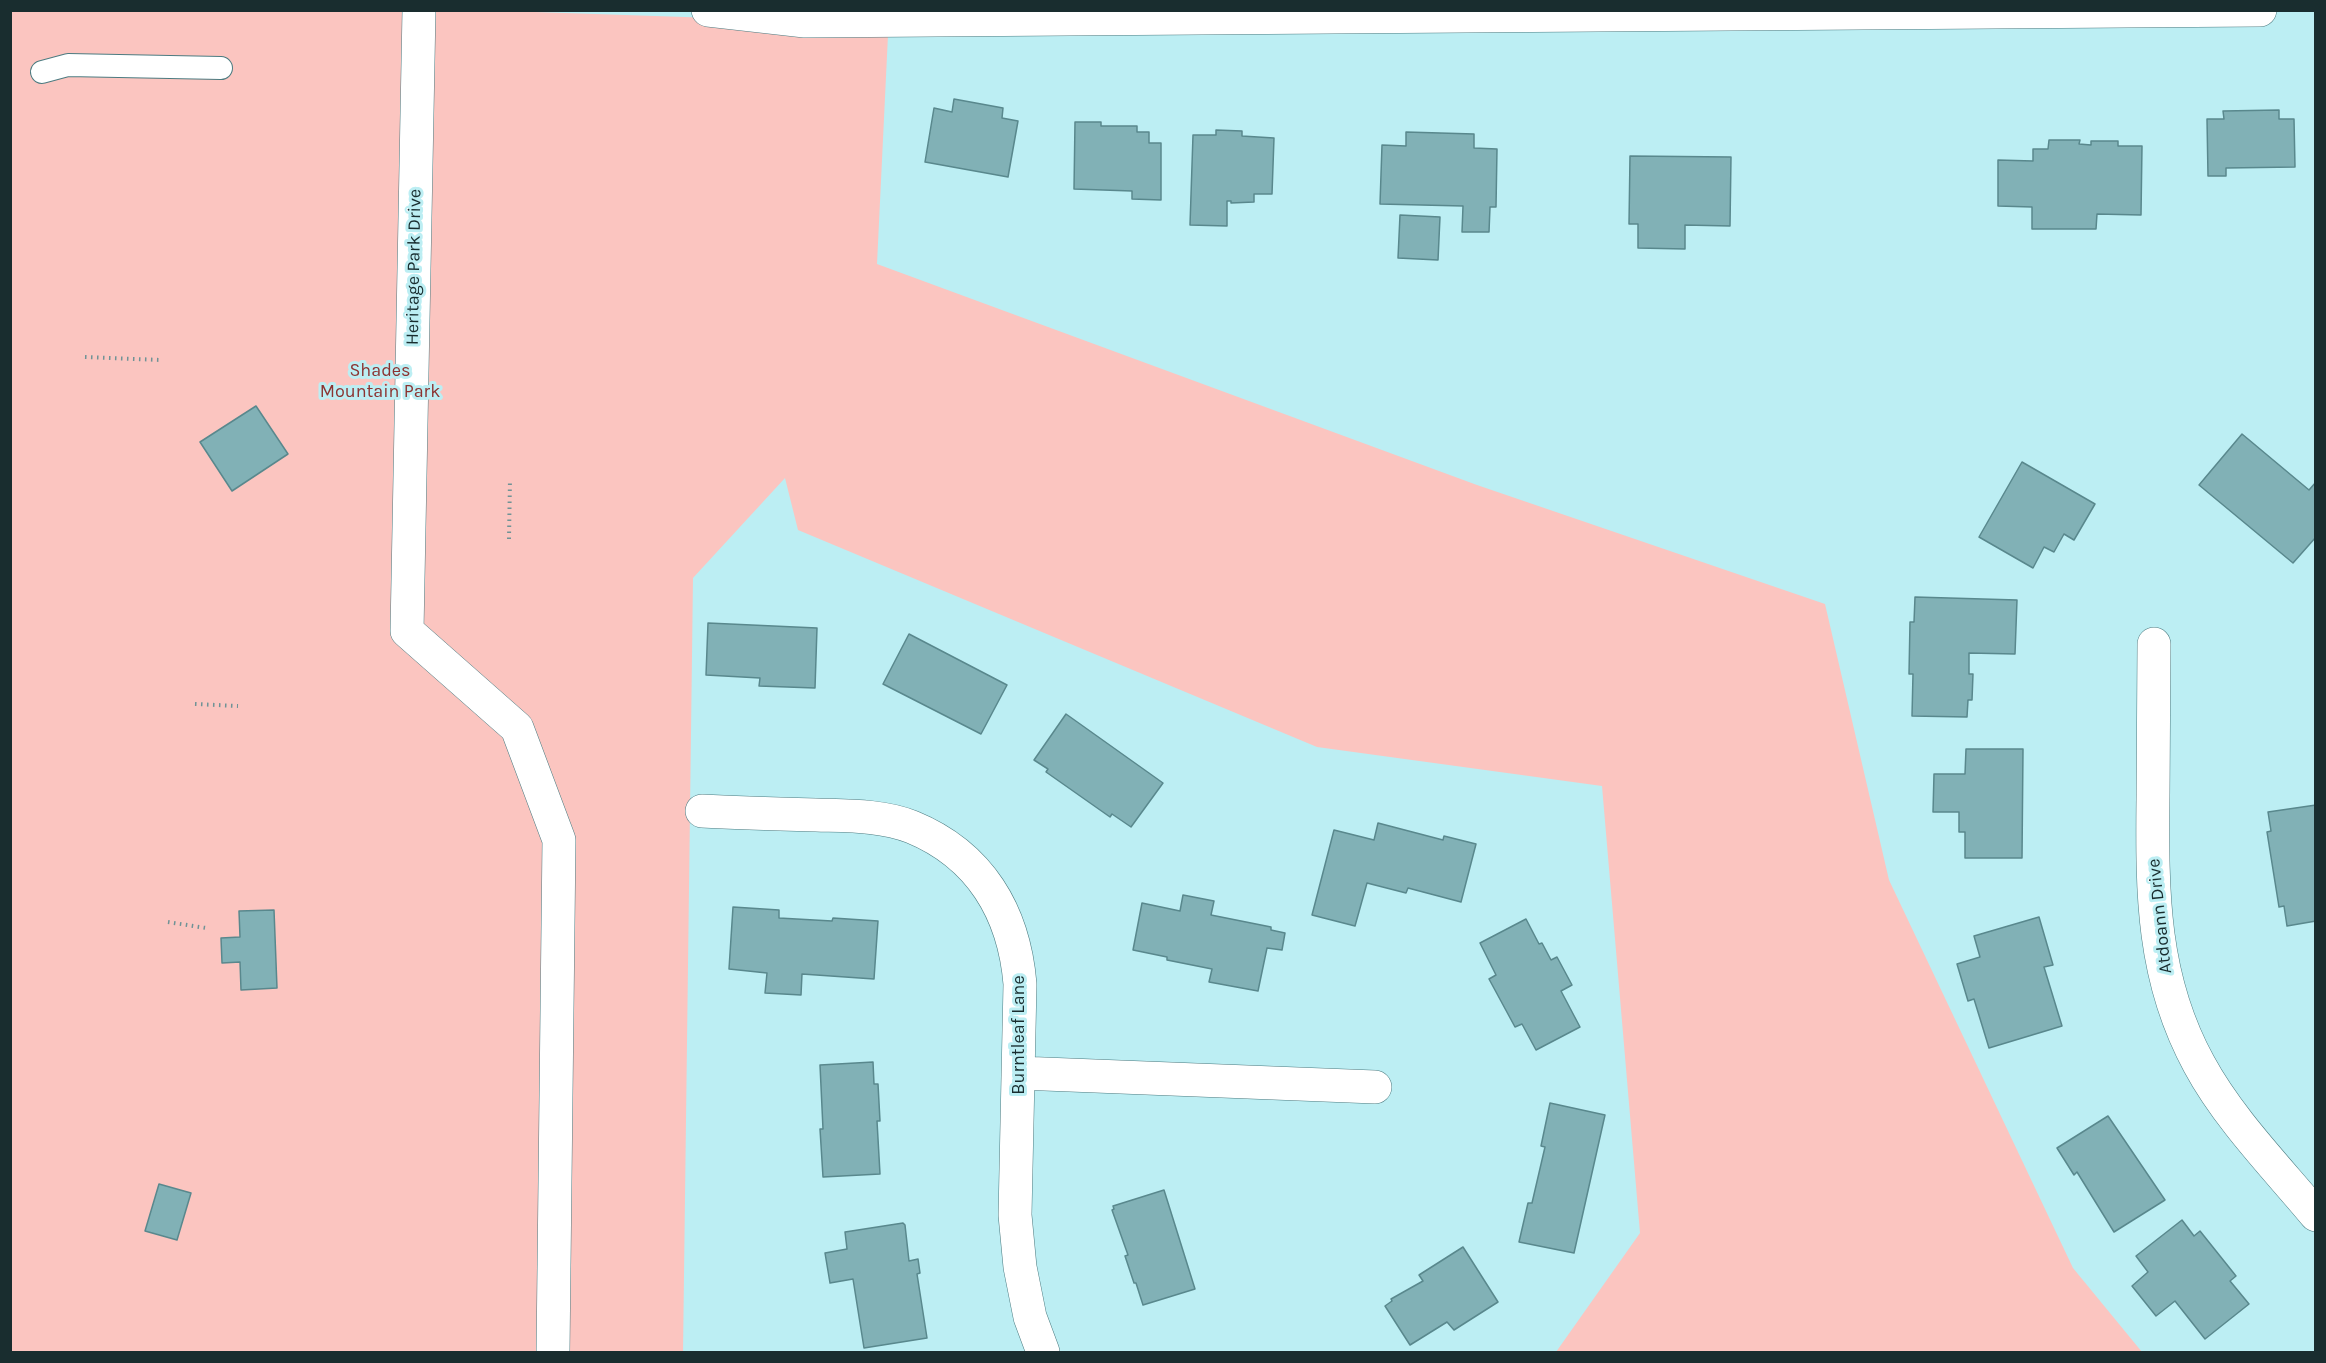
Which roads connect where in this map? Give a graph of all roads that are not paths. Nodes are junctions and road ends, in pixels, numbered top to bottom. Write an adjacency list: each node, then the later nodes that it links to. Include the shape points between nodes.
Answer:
1 (419, 10): 11 (street, Heritage Park Drive, via 407,631 517,728 559,840)
2 (708, 10): 3 (street, via 805,21)
3 (2260, 10)
4 (221, 68): 5 (lane, via 68,65)
5 (42, 72)
6 (2154, 644): 10 (street, Atdoann Drive, via 2152,885 2161,958 2174,1010 2199,1065 2229,1110)
7 (702, 812): 8 (street, Burntleaf Lane, via 880,819 910,827 963,857 1001,907 1012,934 1020,984)
8 (1019, 1073): 9 (street); 12 (street, Burntleaf Lane, via 1015,1215 1030,1317)
9 (1375, 1087)
10 (2316, 1215)
11 (553, 1353)
12 (1043, 1353)

